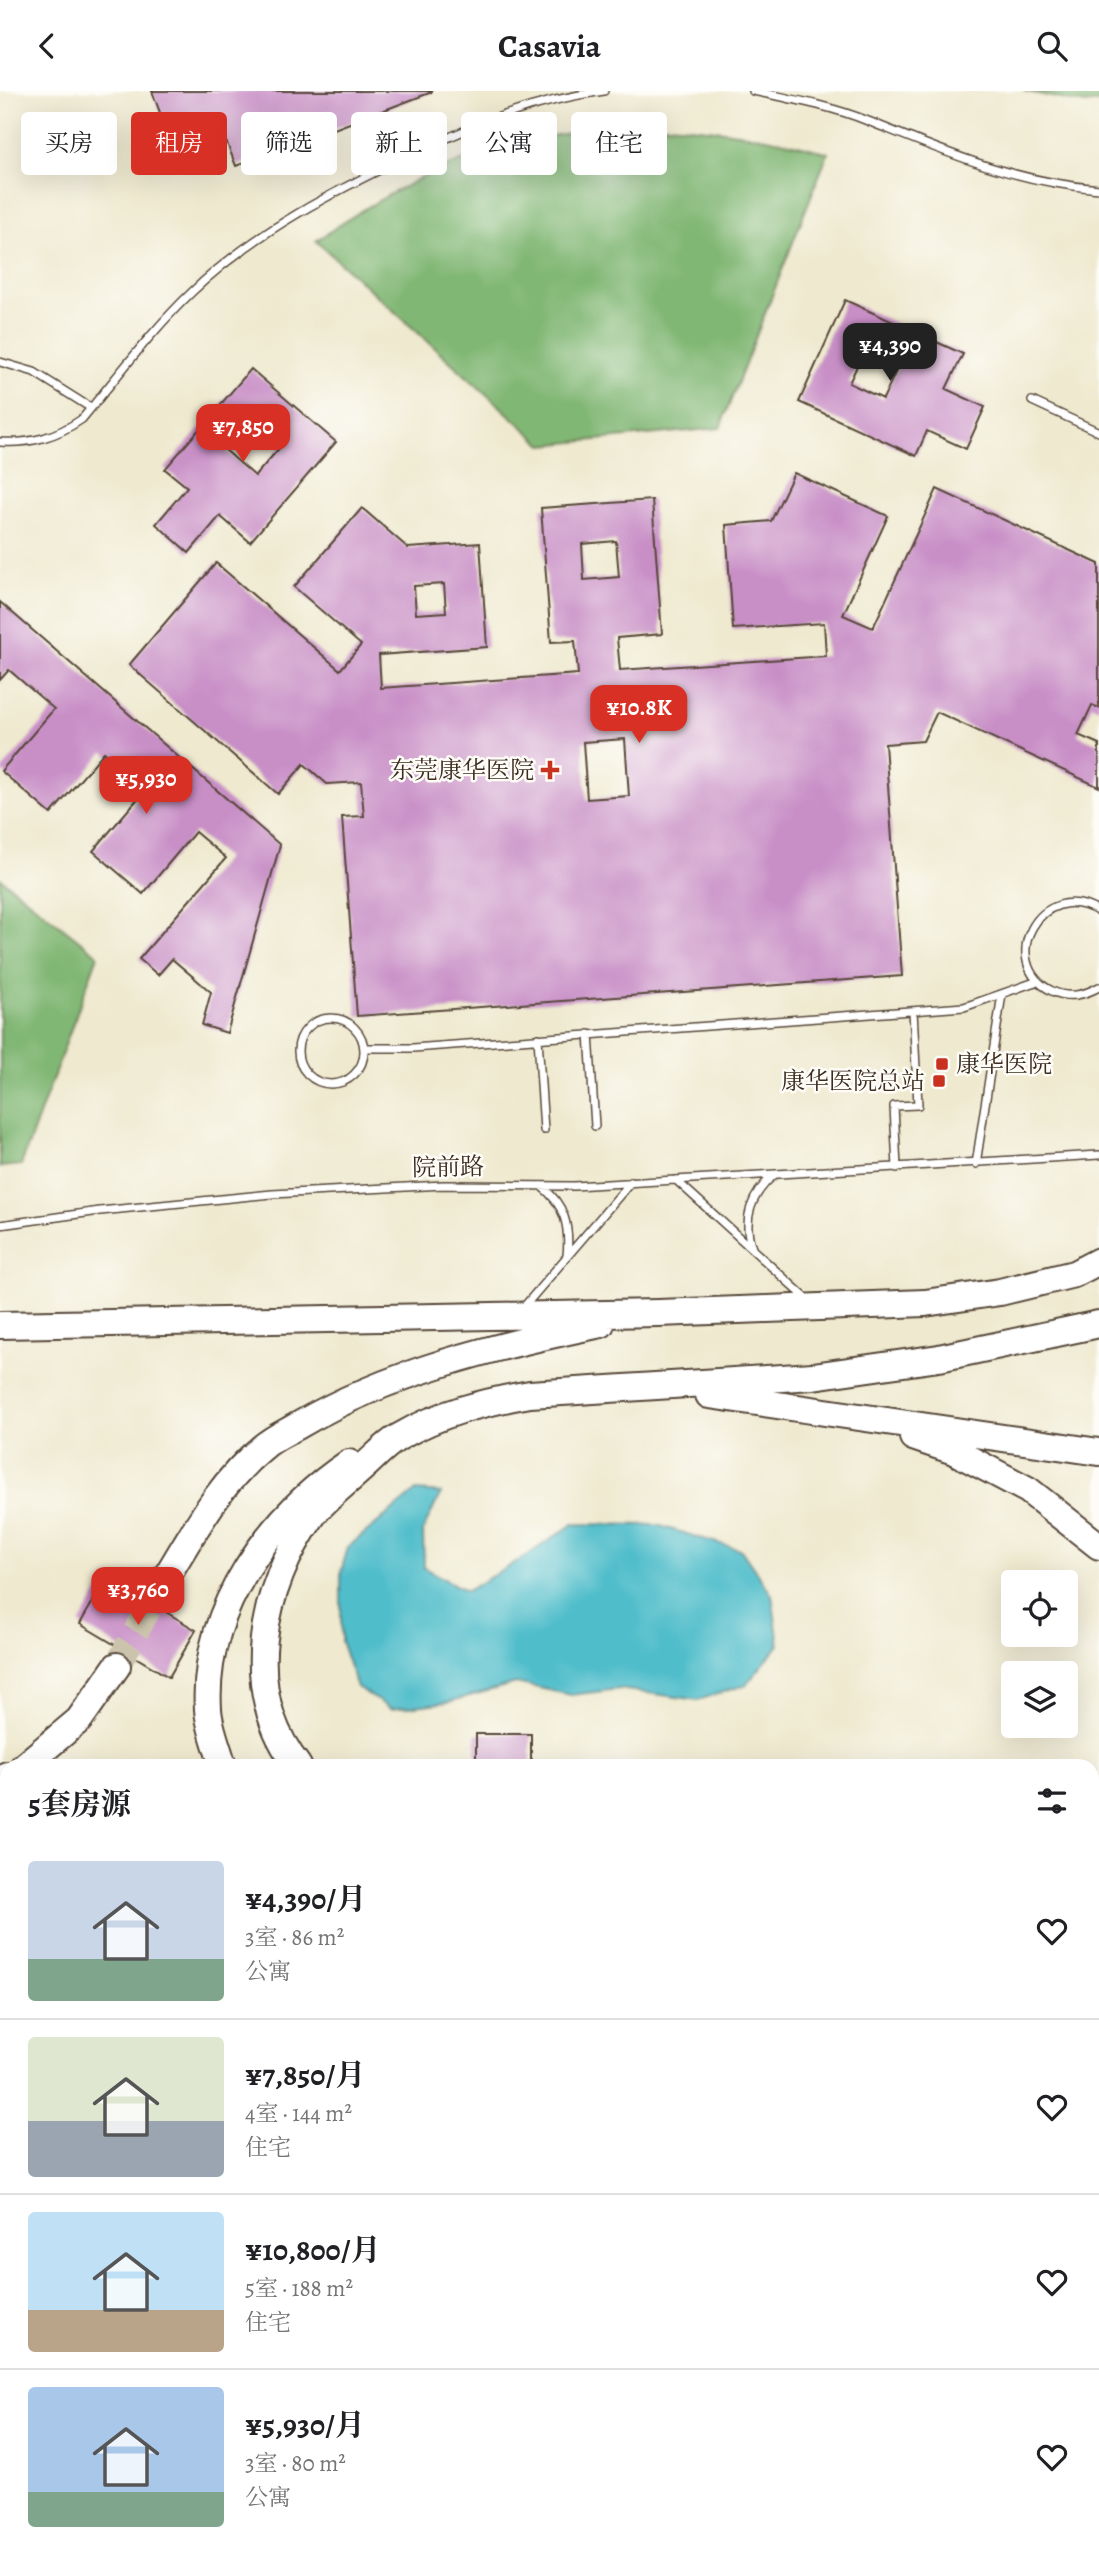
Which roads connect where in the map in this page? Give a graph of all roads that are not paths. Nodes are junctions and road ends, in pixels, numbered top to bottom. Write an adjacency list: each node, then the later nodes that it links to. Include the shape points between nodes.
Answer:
1 (604, 91): 6 (lane, via 520,108 465,128 315,203 227,261 192,292)
2 (753, 91): 3 (lane, via 866,120 971,163 1023,178)
3 (1099, 189)
4 (0, 362): 6 (lane, via 34,372)
5 (1032, 401): 7 (lane)
6 (92, 408): 8 (lane, via 61,433 34,442)
7 (1099, 432)
8 (0, 442)
9 (1099, 912): 10 (lane, via 1088,905 1066,903 1037,919 1026,950)
10 (1038, 981): 11 (lane, via 1068,996); 12 (lane)
11 (1099, 987)
12 (1002, 994): 13 (lane, via 964,1007); 20 (lane)
13 (913, 1011): 14 (lane); 21 (lane, via 918,1105 894,1106)
14 (589, 1034): 15 (lane); 17 (lane)
15 (538, 1038): 16 (lane); 18 (lane)
16 (364, 1048): 16 (lane, via 351,1024 324,1018 307,1027 298,1053 311,1078 338,1084 354,1075)
17 (595, 1126)
18 (544, 1130)
19 (1099, 1155): 20 (lane, 院前路)
20 (976, 1164): 21 (lane, 院前路)
21 (897, 1168): 22 (lane, 院前路)
22 (774, 1175): 23 (lane, 院前路); 27 (lane, via 759,1189 750,1208 747,1229)
23 (676, 1180): 24 (lane, 院前路); 27 (lane)
24 (631, 1182): 25 (lane, 院前路); 28 (lane)
25 (540, 1186): 26 (lane, 院前路, via 444,1185 272,1194); 28 (lane, via 563,1211 569,1233)
26 (0, 1224)
27 (752, 1249): 31 (lane)
28 (567, 1256): 33 (lane)
29 (1099, 1261): 30 (highway)
30 (1087, 1271): 31 (highway, via 1000,1292 925,1303)
31 (815, 1306): 32 (highway)
32 (658, 1313): 33 (highway); 41 (highway, via 516,1344 415,1373 327,1409 263,1447 212,1501)
33 (518, 1314): 35 (highway)
34 (1099, 1324): 36 (highway, via 939,1358 813,1376)
35 (0, 1325)
36 (627, 1386): 37 (highway); 38 (highway, via 484,1402)
37 (845, 1414): 39 (highway); 40 (highway, via 954,1451 1028,1490)
38 (398, 1437): 44 (highway, via 316,1486 270,1536 233,1592 210,1655 208,1711); 45 (highway, via 314,1513 272,1592 262,1642 264,1684 271,1718)
39 (1099, 1452)
40 (1099, 1546)
41 (165, 1579)
42 (117, 1666): 43 (highway, via 79,1720)
43 (32, 1759)
44 (221, 1759)
45 (292, 1759)

